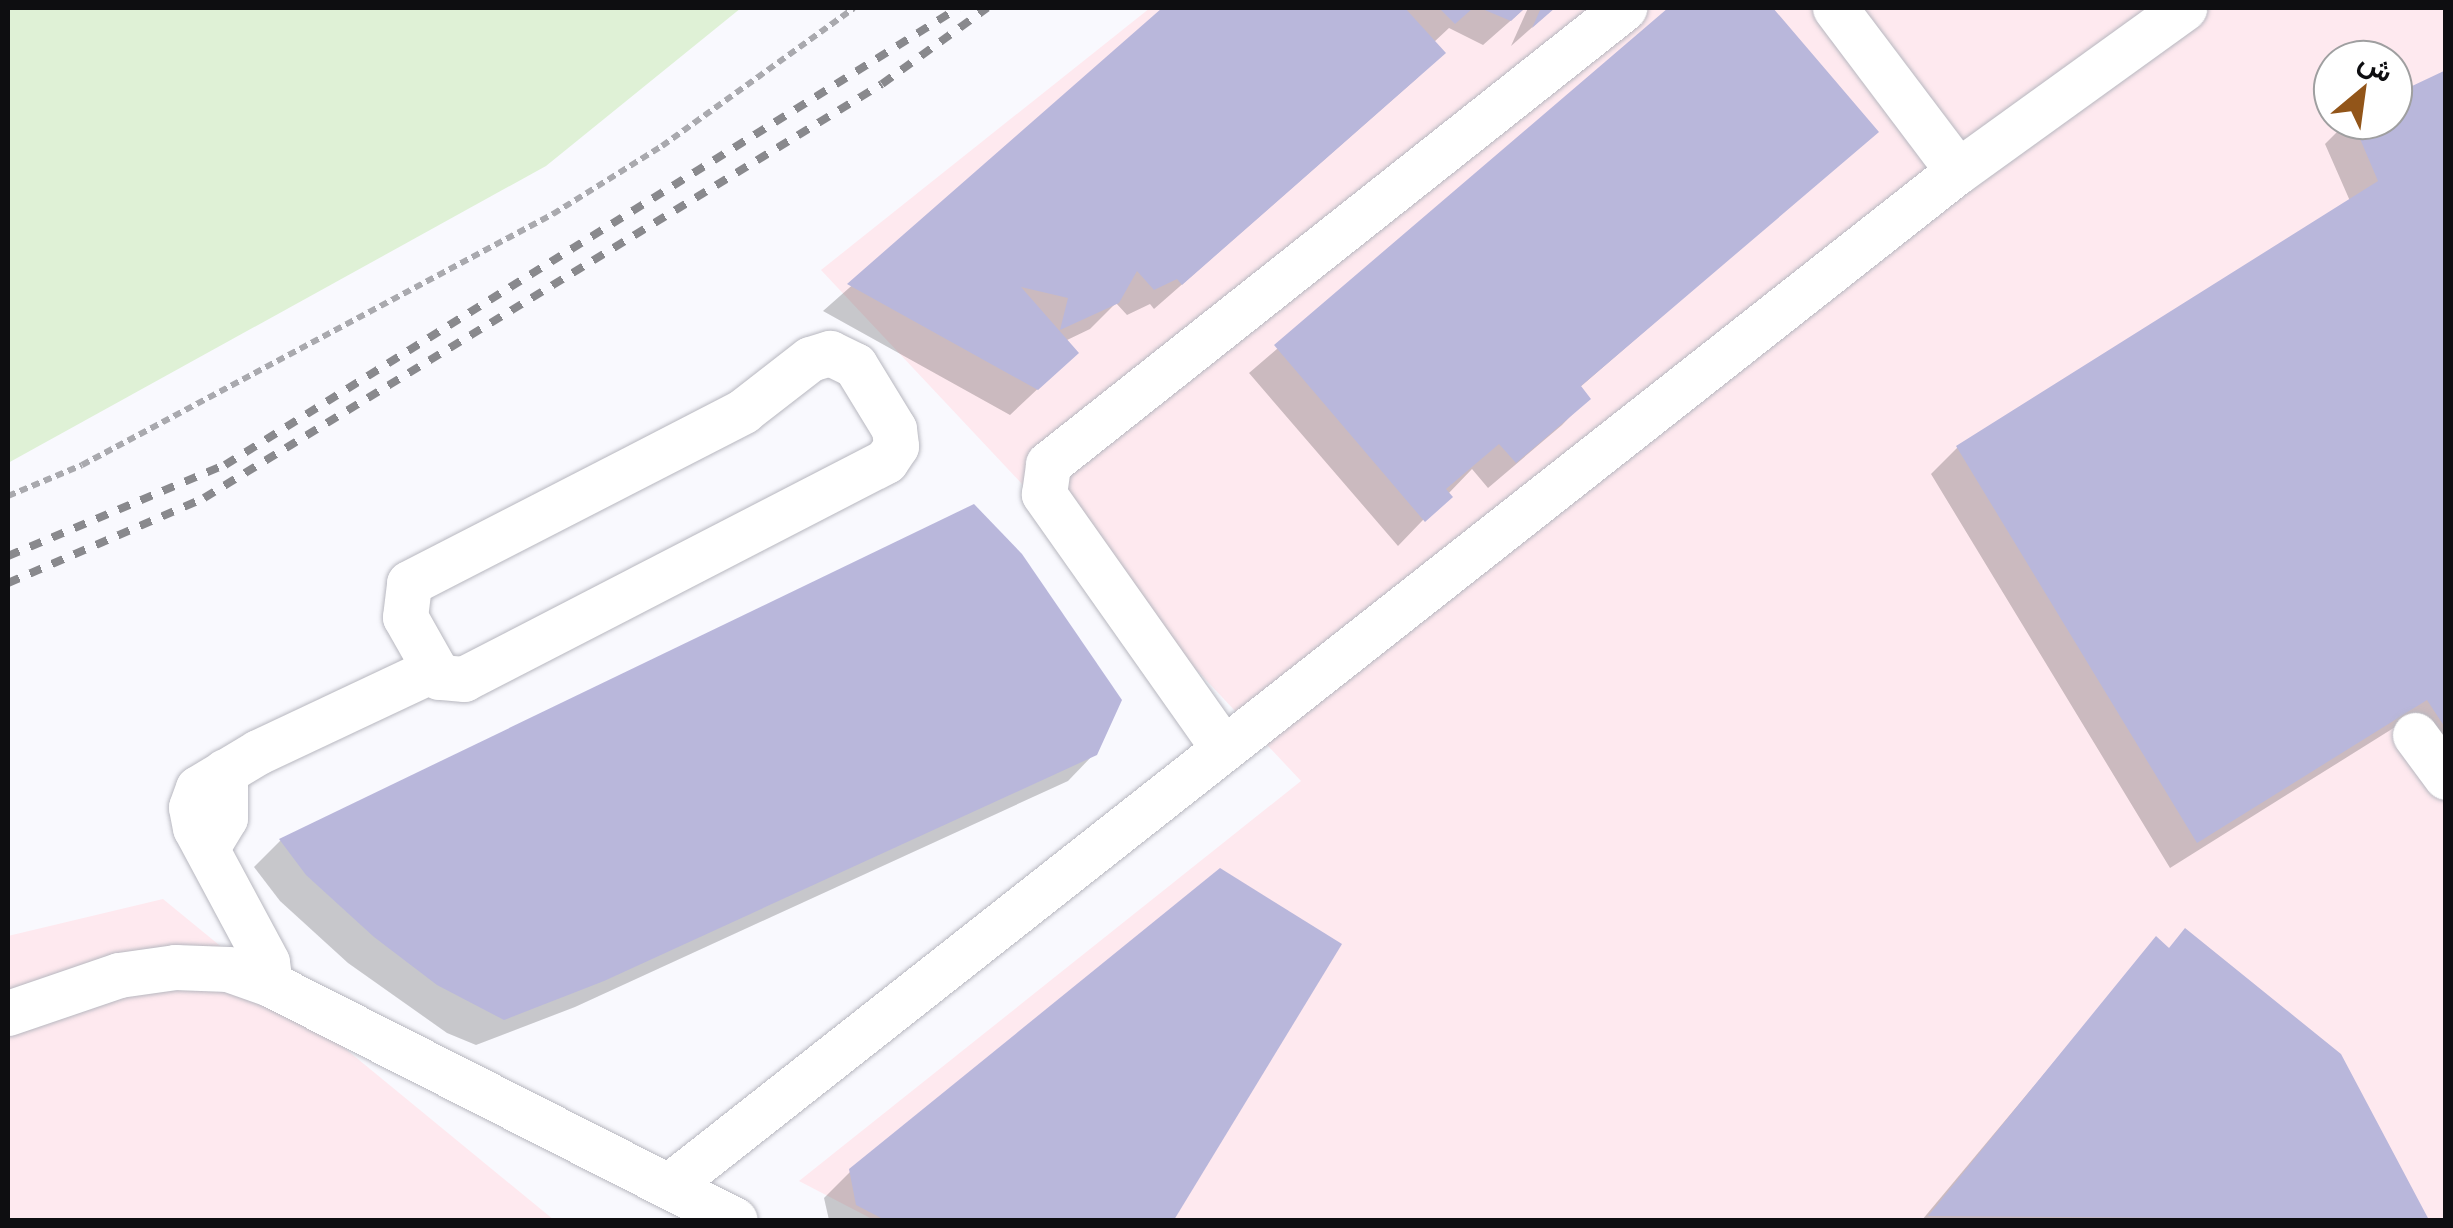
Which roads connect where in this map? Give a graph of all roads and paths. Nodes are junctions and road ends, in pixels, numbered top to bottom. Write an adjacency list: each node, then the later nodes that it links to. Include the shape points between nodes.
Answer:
1 (854, 8): 6 (path, via 662,146 553,214 82,465)
2 (1624, 8): 9 (street, via 1048,464 1044,494)
3 (1834, 8): 5 (street)
4 (2184, 8): 5 (street)
5 (1958, 171): 9 (street)
6 (8, 496)
7 (434, 669): 7 (street, via 447,680 464,679 886,461 896,446 894,429 855,365 830,354 810,359 743,411 420,576 402,605); 11 (street, via 225,771 225,818 208,846 212,868 267,962)
8 (2415, 736): 10 (street)
9 (1223, 748): 13 (street)
10 (2446, 777)
11 (270, 984): 12 (street, via 228,969 174,966 119,974); 13 (street)
12 (8, 1013)
13 (672, 1184): 14 (street)
14 (735, 1220)

